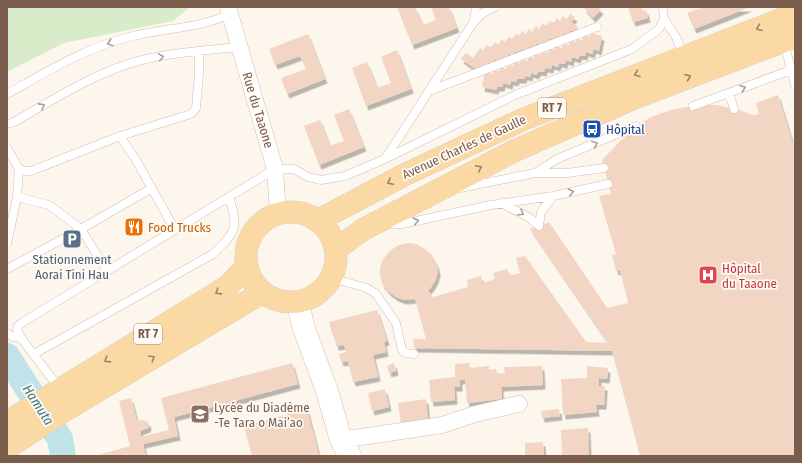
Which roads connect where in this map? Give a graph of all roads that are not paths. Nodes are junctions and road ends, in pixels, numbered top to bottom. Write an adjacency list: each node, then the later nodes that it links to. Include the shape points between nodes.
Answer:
1 (476, 7): 7 (lane)
2 (495, 7): 7 (lane, via 483,13)
3 (663, 7): 6 (lane)
4 (229, 11): 10 (street, Rue du Taaone); 17 (lane, one-way to 17, via 216,20 202,24 128,37 98,46)
5 (795, 14): 12 (main road, Avenue Charles de Gaulle / RT 7, one-way to 12)
6 (664, 19): 12 (lane); 24 (lane, via 659,29 632,49 515,95)
7 (474, 23): 15 (lane)
8 (597, 27): 15 (lane)
9 (789, 39): 13 (lane); 31 (main road, Avenue Charles de Gaulle / RT 7, one-way to 9, via 514,151 594,115)
10 (239, 47): 11 (lane); 27 (street, Rue du Taaone)
11 (199, 51): 20 (lane, one-way to 11, via 116,69 145,59); 22 (lane, via 196,108 191,114)
12 (684, 56): 37 (main road, Avenue Charles de Gaulle / RT 7, one-way to 37, via 524,119 412,171)
13 (791, 70): 14 (lane); 16 (lane, one-way to 13)
14 (795, 86)
15 (429, 91): 24 (lane)
16 (729, 93): 18 (lane); 19 (lane)
17 (7, 94)
18 (693, 106)
19 (734, 109)
20 (7, 124)
21 (636, 126): 28 (lane, one-way to 21, via 557,159)
22 (120, 136): 26 (lane, via 30,171); 30 (lane)
23 (7, 148): 26 (lane)
24 (385, 159): 27 (lane, via 345,176 321,180 308,177 294,169)
25 (604, 168): 28 (lane, via 567,173)
26 (19, 169): 33 (lane)
27 (276, 170): 34 (lane); 36 (street, Rue du Taaone)
28 (535, 173): 31 (lane)
29 (608, 184): 32 (lane, one-way to 29)
30 (152, 188): 39 (lane); 40 (lane)
31 (433, 193): 38 (main road, Avenue Charles de Gaulle / RT 7)
32 (552, 196): 35 (lane); 35 (lane, one-way to 32, via 530,218 539,226 541,212)
33 (18, 197): 39 (lane, via 49,205); 41 (lane)
34 (229, 197): 40 (lane); 51 (lane, via 235,215 234,227 227,240 213,254)
35 (501, 203): 38 (lane, one-way to 35, via 402,224)
36 (278, 214): 37 (main road, via 299,213); 43 (main road, via 262,223 251,237 246,254)
37 (317, 221): 42 (main road, via 329,233)
38 (377, 223): 42 (main road, Avenue Charles de Gaulle / RT 7)
39 (81, 229): 44 (lane); 45 (lane)
40 (175, 230): 45 (lane)
41 (7, 244)
42 (336, 249): 46 (main road, via 336,264)
43 (247, 266): 47 (main road, via 253,280); 53 (main road, RT 7, one-way to 53, via 228,286)
44 (7, 269)
45 (107, 271): 50 (lane, via 22,322 18,326)
46 (331, 278): 48 (main road, via 318,294); 52 (lane, via 367,288 376,294 396,323 402,350)
47 (263, 292): 48 (main road, via 276,299); 53 (main road, RT 7, one-way to 47)
48 (298, 302): 57 (main road, via 303,326)
49 (7, 333): 50 (lane)
50 (21, 338): 51 (lane)
51 (34, 354): 53 (lane, via 48,375)
52 (414, 354)
53 (55, 401): 55 (main road, RT 7); 56 (main road, RT 7, via 28,434)
54 (519, 404): 57 (street)
55 (13, 419)
56 (7, 448)
57 (345, 448)

